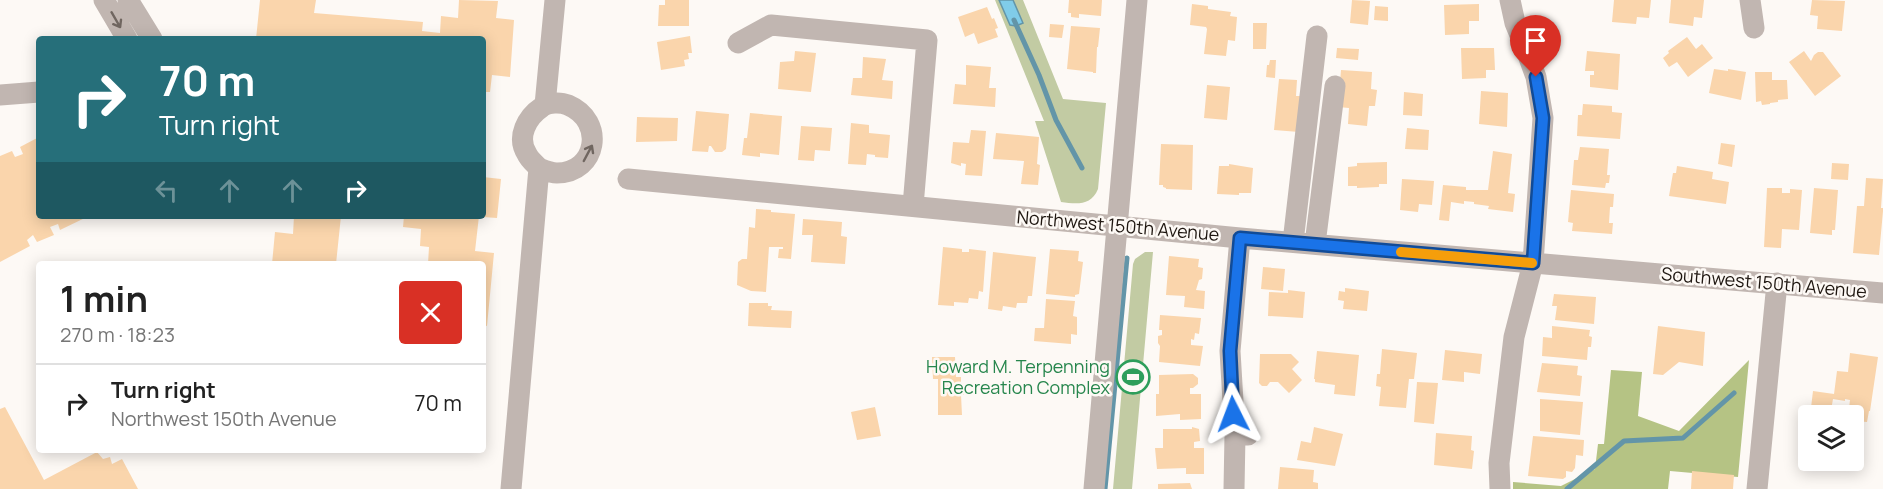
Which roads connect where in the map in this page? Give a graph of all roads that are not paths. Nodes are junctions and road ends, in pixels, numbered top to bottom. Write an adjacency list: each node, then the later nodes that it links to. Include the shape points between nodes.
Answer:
1 (104, 0): 8 (street, one-way to 8)
2 (555, 0): 15 (street)
3 (1137, 0): 19 (street)
4 (1510, 0): 23 (street, via 1515,23 1531,46 1543,118)
5 (1750, 0): 7 (street)
6 (137, 3): 9 (street)
7 (1754, 28)
8 (125, 36)
9 (151, 36)
10 (1317, 36): 21 (street)
11 (738, 43): 18 (street, via 771,25 927,40)
12 (1335, 86): 22 (street)
13 (36, 92): 14 (street)
14 (0, 95)
15 (545, 105): 16 (street, via 530,116 522,135 526,154); 16 (street, one-way to 15, via 555,174 572,171 585,161 593,143 591,124 579,109 563,102)
16 (539, 168): 27 (street)
17 (628, 179): 18 (street, Northwest 150th Avenue)
18 (913, 206): 19 (street, Northwest 150th Avenue)
19 (1117, 226): 20 (street, Northwest 150th Avenue); 28 (street)
20 (1240, 238): 21 (street, Northwest 150th Avenue); 29 (street, via 1230,351 1241,435)
21 (1293, 242): 22 (street, Northwest 150th Avenue)
22 (1315, 244): 23 (street, Northwest 150th Avenue)
23 (1533, 263): 24 (street, Northwest 150th Avenue); 30 (street, via 1514,337 1499,463)
24 (1645, 273): 25 (street, Southwest 150th Avenue)
25 (1777, 283): 26 (street, Southwest 150th Avenue); 31 (street)
26 (1883, 293)
27 (511, 489)
28 (1094, 489)
29 (1234, 489)
30 (1500, 489)
31 (1757, 489)

